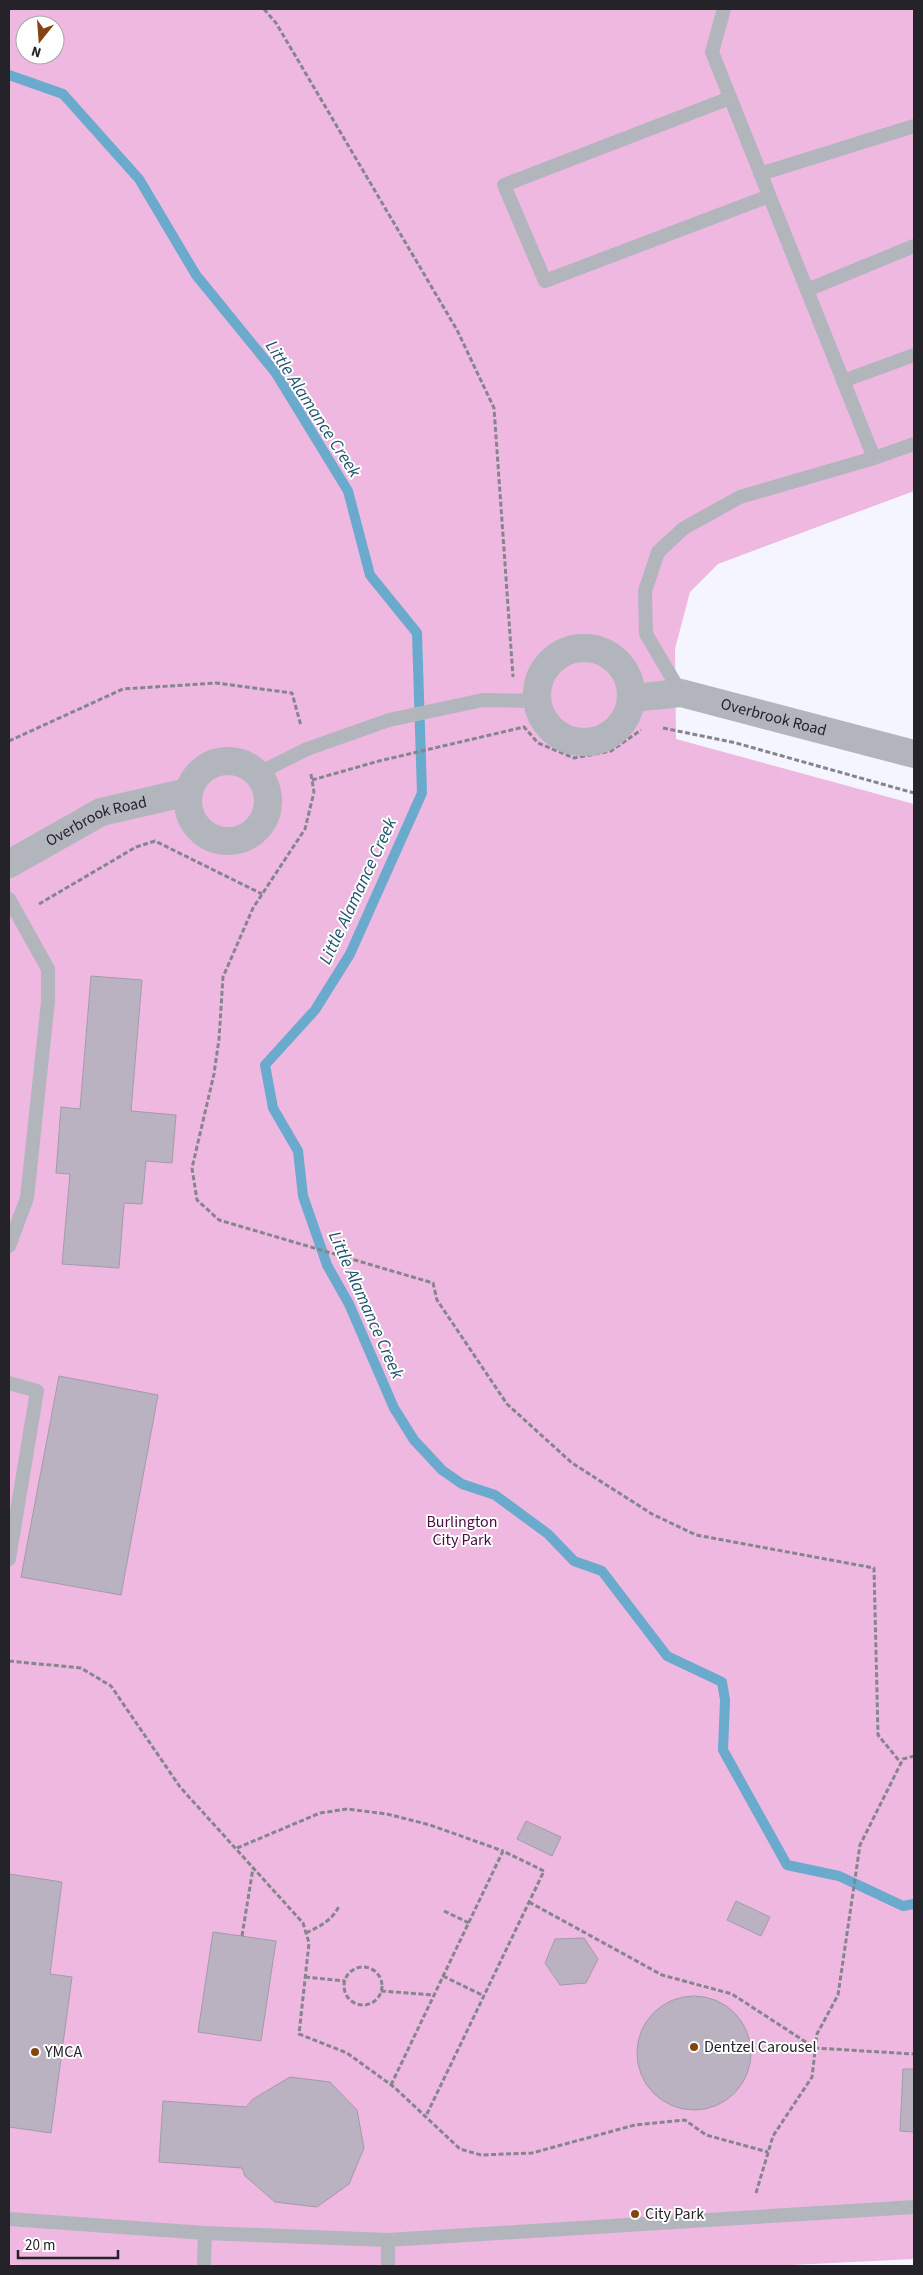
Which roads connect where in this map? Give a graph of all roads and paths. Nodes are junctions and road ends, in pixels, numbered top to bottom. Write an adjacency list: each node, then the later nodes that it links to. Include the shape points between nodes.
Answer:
1 (264, 9): 15 (path, via 276,23 457,330 494,408)
2 (724, 9): 3 (lane, via 712,52)
3 (730, 98): 5 (lane); 6 (lane, via 504,185 546,281)
4 (914, 126): 5 (lane)
5 (760, 174): 6 (lane)
6 (769, 196): 8 (lane)
7 (914, 246): 8 (lane)
8 (807, 290): 10 (lane)
9 (914, 355): 10 (lane)
10 (843, 381): 12 (lane)
11 (914, 444): 12 (lane)
12 (874, 458): 13 (lane, via 740,497 684,528 658,552 645,591 646,634)
13 (681, 693): 14 (street, Overbrook Road); 20 (street, Overbrook Road)
14 (632, 698): 15 (street, via 624,720 608,737 577,743 550,728); 15 (street, via 630,682 612,657 598,650 583,648 567,651 554,659)
15 (526, 700): 19 (lane, via 484,700 389,720)
16 (645, 727): 22 (path, via 611,751 574,758 538,743 524,727)
17 (661, 728): 24 (path, via 736,743)
18 (9, 741): 19 (path, via 123,689 216,683 292,693)
19 (307, 750): 21 (lane); 22 (path)
20 (914, 754)
21 (257, 774): 23 (street, via 236,762 211,764 193,780); 23 (street, via 268,799 266,813 261,825 251,835 239,840 225,842 200,831 189,813)
22 (312, 780): 26 (path, via 314,792 305,829)
23 (188, 792): 25 (street, Overbrook Road, via 101,812)
24 (914, 793)
25 (9, 864)
26 (262, 894): 28 (path, via 155,841 136,847); 34 (path, via 223,977 214,1074 192,1168 197,1200 219,1220 433,1283 437,1300 507,1404 572,1462 652,1514 696,1535 874,1568 878,1735)
27 (9, 899): 28 (lane)
28 (18, 916): 29 (lane, via 48,969 48,1001 27,1198)
29 (9, 1246)
30 (9, 1383): 31 (lane, via 37,1391)
31 (9, 1559)
32 (9, 1661): 35 (path, via 81,1668 111,1686 180,1788)
33 (914, 1756): 34 (path, via 903,1759)
34 (901, 1763): 50 (path, via 860,1845 838,1995 817,2034)
35 (237, 1848): 36 (path, via 320,1814 346,1809 387,1814 430,1825); 37 (path)
36 (503, 1851): 38 (path, via 544,1872); 41 (path)
37 (254, 1867): 42 (path, via 302,1923); 43 (path)
38 (529, 1902): 49 (path); 50 (path, via 662,1975 732,1994)
39 (339, 1906): 42 (path, via 325,1924)
40 (444, 1911): 41 (path)
41 (469, 1923): 44 (path)
42 (306, 1933): 45 (path, via 309,1943)
43 (242, 1936)
44 (444, 1976): 48 (path); 49 (path)
45 (306, 1977): 46 (path); 52 (path, via 299,2034 347,2053)
46 (345, 1982): 47 (path, via 348,1998 358,2004 370,2004); 47 (path, via 356,1969 368,1968 381,1980)
47 (381, 1991): 48 (path)
48 (434, 1995): 52 (path)
49 (484, 1996): 53 (path)
50 (815, 2048): 51 (path); 54 (path, via 812,2077 773,2136)
51 (914, 2054)
52 (391, 2085): 53 (path)
53 (426, 2117): 54 (path, via 460,2149 481,2155 532,2153 634,2125 685,2120 706,2136)
54 (768, 2152): 56 (path)
55 (914, 2208): 56 (lane)
56 (749, 2218): 59 (lane)
57 (9, 2219): 58 (lane)
58 (205, 2234): 59 (lane); 60 (lane)
59 (388, 2240): 61 (lane)
60 (204, 2266)
61 (388, 2266)

